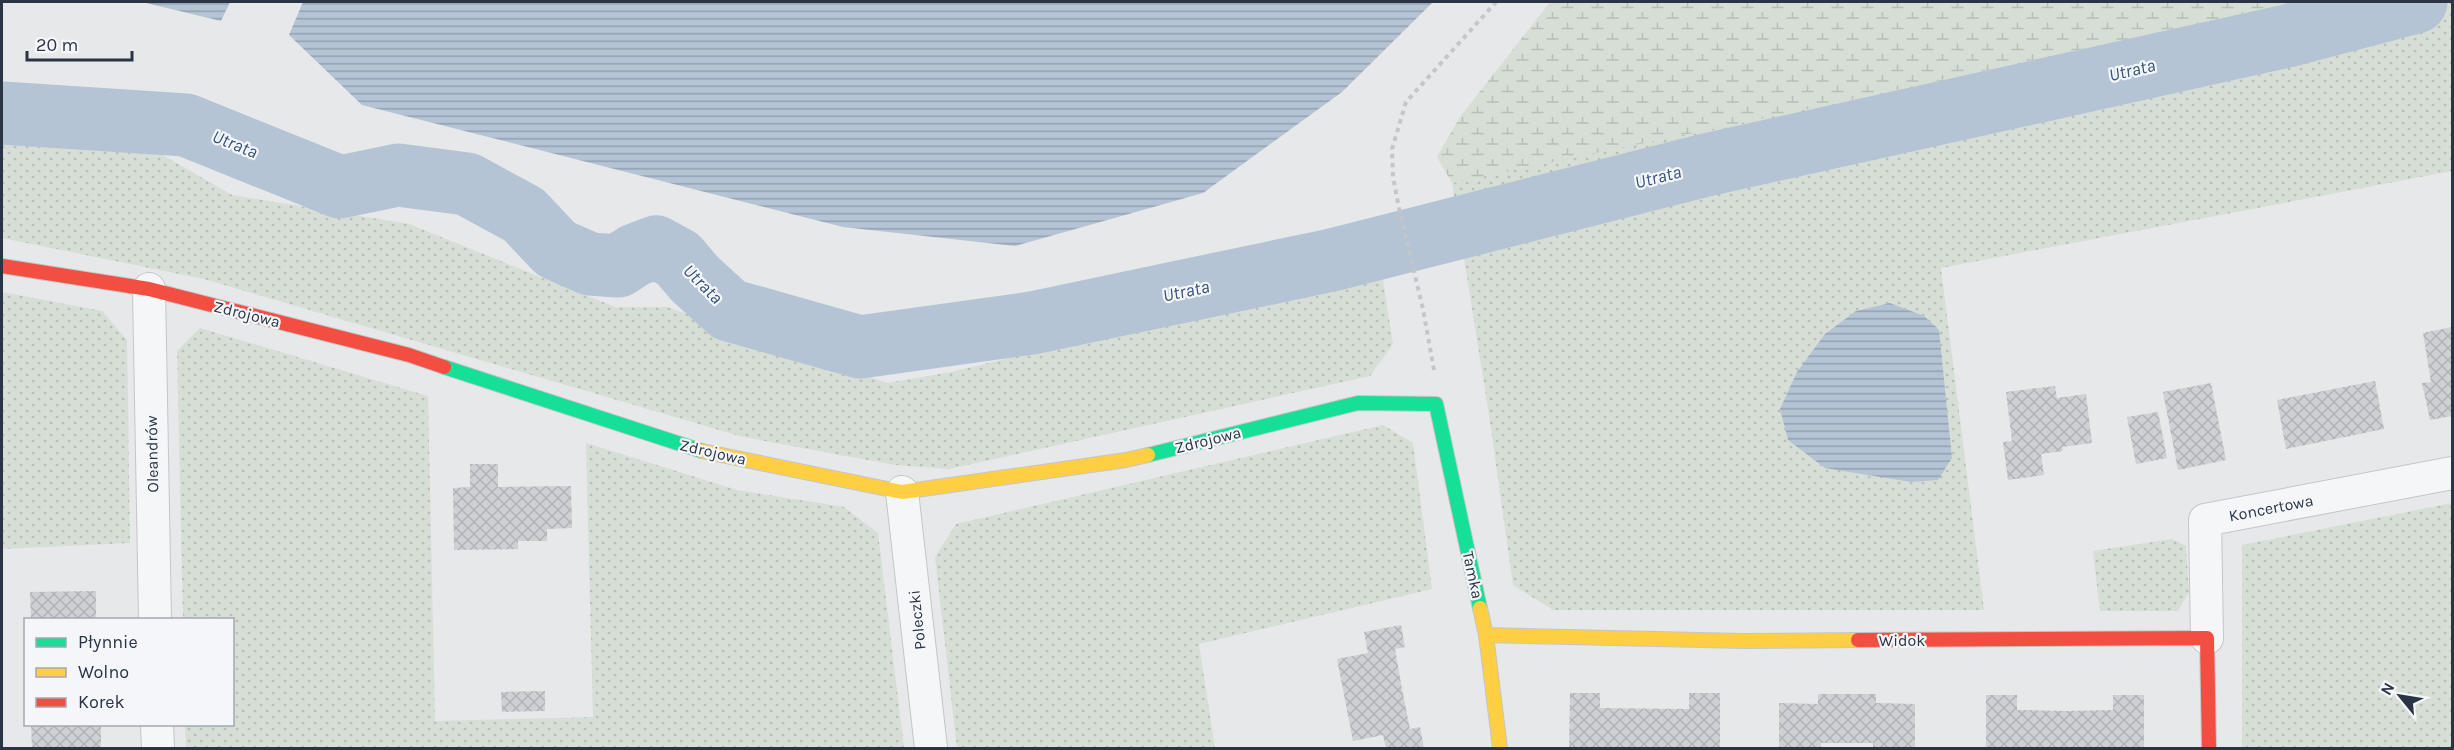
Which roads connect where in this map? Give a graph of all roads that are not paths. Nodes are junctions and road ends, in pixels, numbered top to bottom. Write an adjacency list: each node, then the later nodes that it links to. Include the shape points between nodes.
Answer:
1 (2, 266): 2 (street, Zdrojowa)
2 (149, 289): 5 (street, Zdrojowa, via 410,355 693,449); 6 (street, Oleandrów)
3 (1436, 404): 5 (street, Zdrojowa, via 1358,403 1126,460); 7 (street, Tamka)
4 (2452, 473): 8 (street, Koncertowa, via 2205,520)
5 (902, 492): 11 (street, Poleczki)
6 (155, 618)
7 (1486, 635): 8 (street, Widok, via 1745,641); 12 (street, Tamka)
8 (2207, 638): 13 (street)
9 (157, 726): 10 (street)
10 (158, 748)
11 (931, 748)
12 (1500, 748)
13 (2209, 748)

